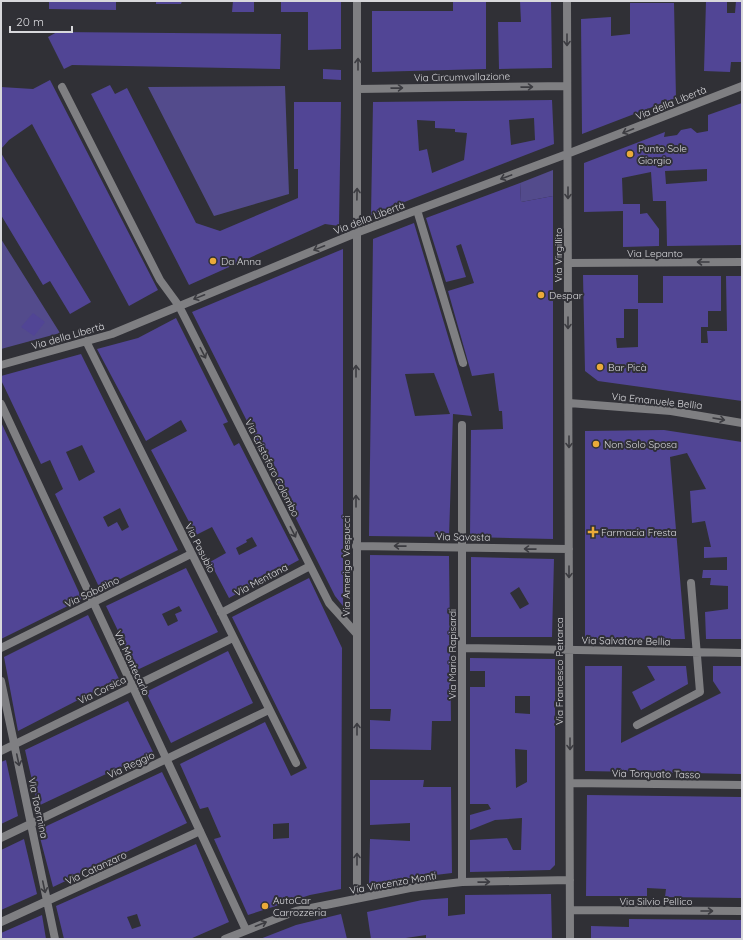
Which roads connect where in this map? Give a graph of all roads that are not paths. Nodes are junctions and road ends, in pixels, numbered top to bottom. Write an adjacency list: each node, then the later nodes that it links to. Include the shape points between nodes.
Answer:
1 (357, 1): 6 (street, one-way to 1)
2 (567, 1): 3 (street, one-way to 3)
3 (567, 86): 6 (street, Via Circumvallazione, one-way to 3); 7 (street)
4 (742, 86): 7 (street, Via della Libertà, one-way to 7)
5 (62, 87): 12 (street, Via Cristoforo Colombo, via 160,280)
6 (358, 88): 9 (street, one-way to 6)
7 (567, 154): 8 (street, Via della Libertà, one-way to 8); 11 (street, Via Virgillito, one-way to 11)
8 (418, 210): 9 (street, Via della Libertà); 14 (street)
9 (356, 233): 12 (street, Via della Libertà, one-way to 12); 20 (street, Via Amerigo Vespucci, one-way to 9)
10 (742, 262): 11 (street, Via Lepanto, one-way to 11)
11 (568, 263): 16 (street, Via Virgillito, one-way to 16)
12 (179, 306): 13 (street, Via della Libertà, via 112,334); 24 (street, Via Cristoforo Colombo, one-way to 24)
13 (86, 341): 15 (street, Via della Libertà); 23 (street, Via Pasubio)
14 (463, 363)
15 (1, 364)
16 (569, 403): 18 (street, Via Emanuele Bellia, one-way to 18, via 671,411); 22 (street, Via Francesco Petrarca, one-way to 22)
17 (1, 404): 26 (street, Via Montecarlo)
18 (742, 423)
19 (462, 425): 21 (street, Via Mario Rapisardi)
20 (356, 546): 21 (street, Via Savasta, one-way to 20); 28 (street, Via Amerigo Vespucci)
21 (462, 547): 22 (street, Via Savasta, one-way to 21); 31 (street, Via Mario Rapisardi)
22 (569, 549): 32 (street, Via Francesco Petrarca, one-way to 32)
23 (192, 554): 26 (street, Via Sabotino); 27 (street, Via Pasubio)
24 (310, 566): 27 (street, Via Mentana); 28 (street, Via Cristoforo Colombo, via 329,603)
25 (690, 582): 33 (street)
26 (93, 603): 30 (street, Via Sabotino); 36 (street, Via Montecarlo)
27 (221, 613): 29 (street, Via Pasubio)
28 (356, 633): 50 (street, Via Amerigo Vespucci, one-way to 28)
29 (233, 638): 36 (street, Via Corsica); 37 (street, Via Pasubio)
30 (1, 648)
31 (462, 648): 32 (street, Via Salvatore Bellia); 49 (street, Via Mario Rapisardi)
32 (569, 650): 33 (street, Via Salvatore Bellia); 43 (street, Via Francesco Petrarca, one-way to 43)
33 (697, 652): 34 (street, Via Salvatore Bellia); 38 (street, via 700,692)
34 (742, 653)
35 (1, 681): 39 (street, Via Taormina)
36 (132, 687): 39 (street, Via Corsica); 41 (street, Via Montecarlo)
37 (270, 710): 41 (street, Via Reggio); 42 (street, Via Pasubio)
38 (637, 725)
39 (14, 744): 40 (street, Via Corsica); 45 (street, Via Taormina, one-way to 45)
40 (1, 751)
41 (166, 759): 45 (street, Via Reggio); 46 (street, Via Montecarlo)
42 (296, 763)
43 (570, 783): 44 (street, Via Torquato Tasso); 48 (street, Via Francesco Petrarca)
44 (742, 785)
45 (31, 824): 47 (street, Via Reggio); 51 (street, Via Taormina, one-way to 51)
46 (200, 832): 51 (street, Via Catanzaro); 55 (street, Via Montecarlo)
47 (1, 838)
48 (570, 880): 49 (street, Via Vincenzo Monti, one-way to 48); 52 (street, Via Francesco Petrarca)
49 (462, 882): 50 (street, Via Vincenzo Monti)
50 (357, 898): 55 (street, Via Vincenzo Monti, one-way to 50, via 296,911)
51 (47, 901): 54 (street, Via Catanzaro); 56 (street, Via Taormina)
52 (570, 910): 53 (street, Via Silvio Pellico, one-way to 53); 58 (street, Via Francesco Petrarca)
53 (742, 911)
54 (1, 922)
55 (246, 930): 57 (street, Via Vincenzo Monti)
56 (55, 939)
57 (225, 939)
58 (570, 939)

